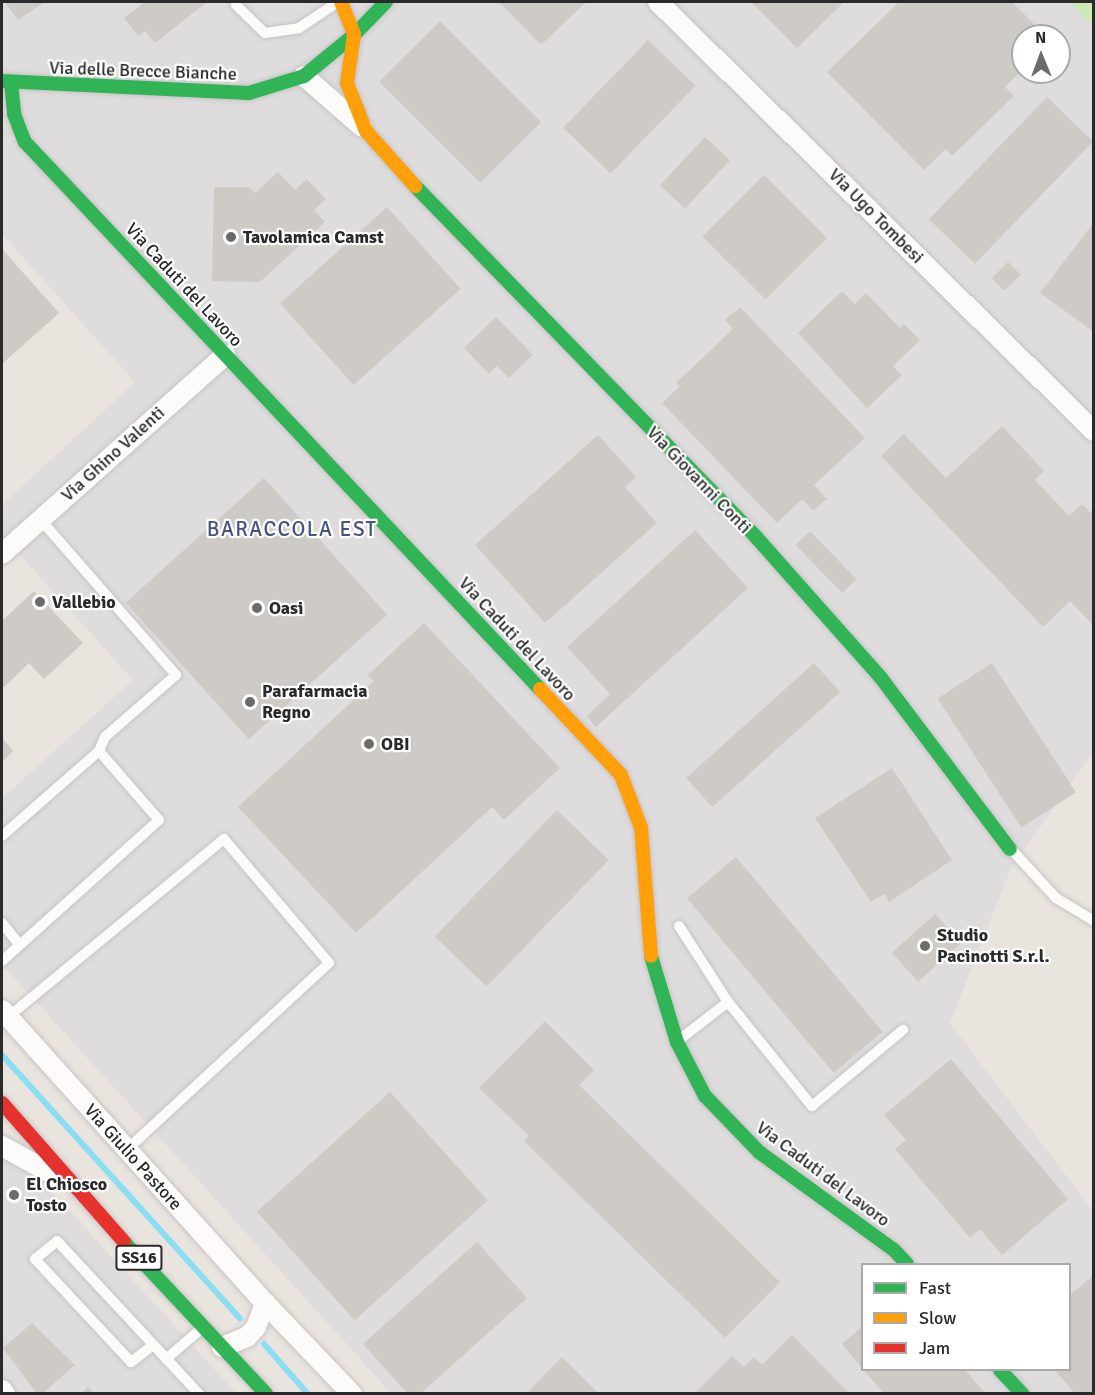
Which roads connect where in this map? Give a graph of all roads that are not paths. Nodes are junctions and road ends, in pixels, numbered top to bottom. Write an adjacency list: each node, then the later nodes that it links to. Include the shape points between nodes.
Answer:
1 (339, 2): 4 (lane, via 299,28 265,33); 5 (street)
2 (386, 2): 5 (street, Via delle Brecce Bianche)
3 (658, 2): 10 (street, Via Ugo Tombesi)
4 (236, 5)
5 (354, 35): 6 (street, Via delle Brecce Bianche); 8 (street, Via Giovanni Conti, via 347,83)
6 (304, 75): 7 (street, Via delle Brecce Bianche, via 249,93); 8 (street, Via Giovanni Conti)
7 (6, 82): 9 (street, Via Caduti del Lavoro, via 25,142)
8 (366, 131): 15 (street, Via Giovanni Conti, via 459,235 756,537 881,678)
9 (225, 355): 11 (street, Via Ghino Valenti); 24 (street, Via Caduti del Lavoro, via 621,776 641,828 648,938 658,988)
10 (1094, 431)
11 (40, 519): 12 (street, Via Ghino Valenti); 13 (lane, via 176,675 105,736)
12 (2, 554)
13 (99, 751): 14 (lane); 19 (lane, via 159,820)
14 (2, 836)
15 (1010, 849): 16 (lane, via 1056,898)
16 (1094, 921)
17 (2, 923): 19 (lane)
18 (679, 926): 21 (lane)
19 (20, 945): 20 (lane)
20 (2, 961)
21 (728, 1002): 23 (lane, via 812,1106); 24 (lane)
22 (5, 1014): 28 (street, Via Giulio Pastore); 28 (lane, via 224,840 329,963)
23 (903, 1030)
24 (677, 1042): 31 (street, Via Caduti del Lavoro, via 705,1096 759,1152 894,1250)
25 (2, 1103): 29 (street, SS16)
26 (2, 1126): 29 (street, SS16)
27 (2, 1146): 30 (street)
28 (126, 1150): 32 (street, Via Giulio Pastore)
29 (56, 1166): 30 (street, SS16)
30 (75, 1188): 33 (street, SS16)
31 (906, 1263)
32 (265, 1303): 35 (street, via 256,1327 247,1336); 42 (street, Via Giulio Pastore)
33 (203, 1327): 35 (street, SS16); 36 (lane)
34 (153, 1345): 34 (lane, via 57,1240 35,1259 131,1362); 36 (lane)
35 (222, 1347): 41 (street, SS16)
36 (166, 1359): 40 (lane)
37 (1001, 1371): 43 (street)
38 (2, 1390): 39 (street)
39 (5, 1394)
40 (199, 1394)
41 (266, 1394)
42 (352, 1394)
43 (1022, 1394)

